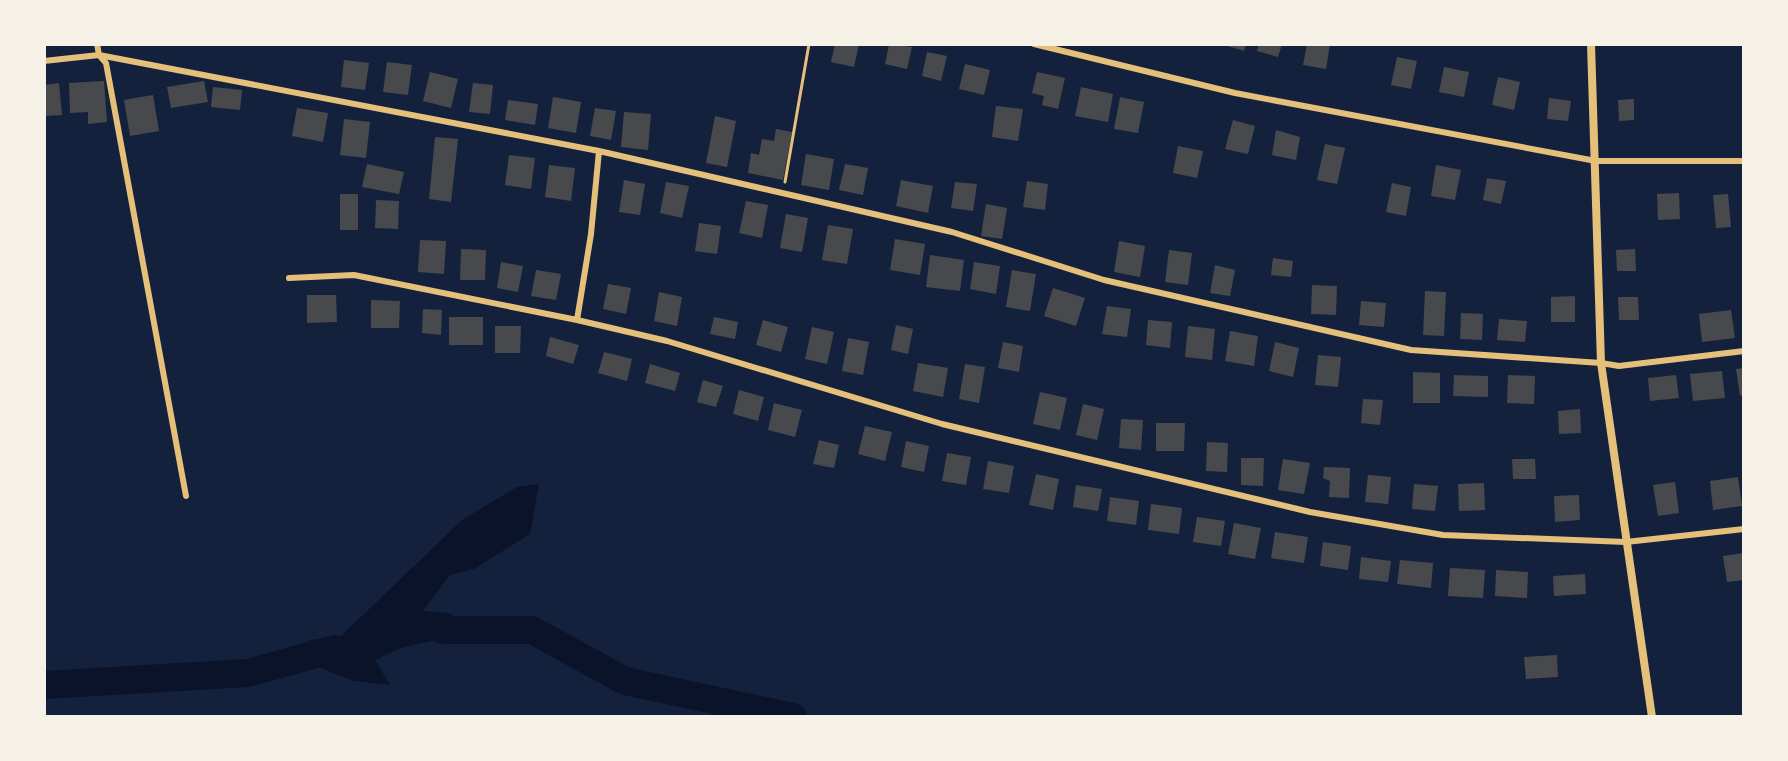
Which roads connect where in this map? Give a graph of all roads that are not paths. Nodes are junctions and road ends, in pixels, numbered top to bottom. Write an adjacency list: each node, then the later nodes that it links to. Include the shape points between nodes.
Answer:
1 (97, 44): 4 (street)
2 (1034, 44): 7 (street, via 1235,93)
3 (1591, 44): 7 (street)
4 (99, 55): 5 (street); 6 (street); 13 (street, via 106,63)
5 (44, 61)
6 (599, 151): 10 (street); 12 (street, via 952,232 1104,280 1411,350)
7 (1596, 161): 8 (street); 12 (street)
8 (1744, 161)
9 (289, 278): 10 (street, via 354,275)
10 (577, 320): 15 (street, via 667,341 942,424 1310,512 1443,535)
11 (1744, 351): 12 (street, via 1619,366)
12 (1601, 363): 15 (street)
13 (186, 496)
14 (1744, 529): 15 (street)
15 (1626, 542): 16 (street)
16 (1652, 717)

